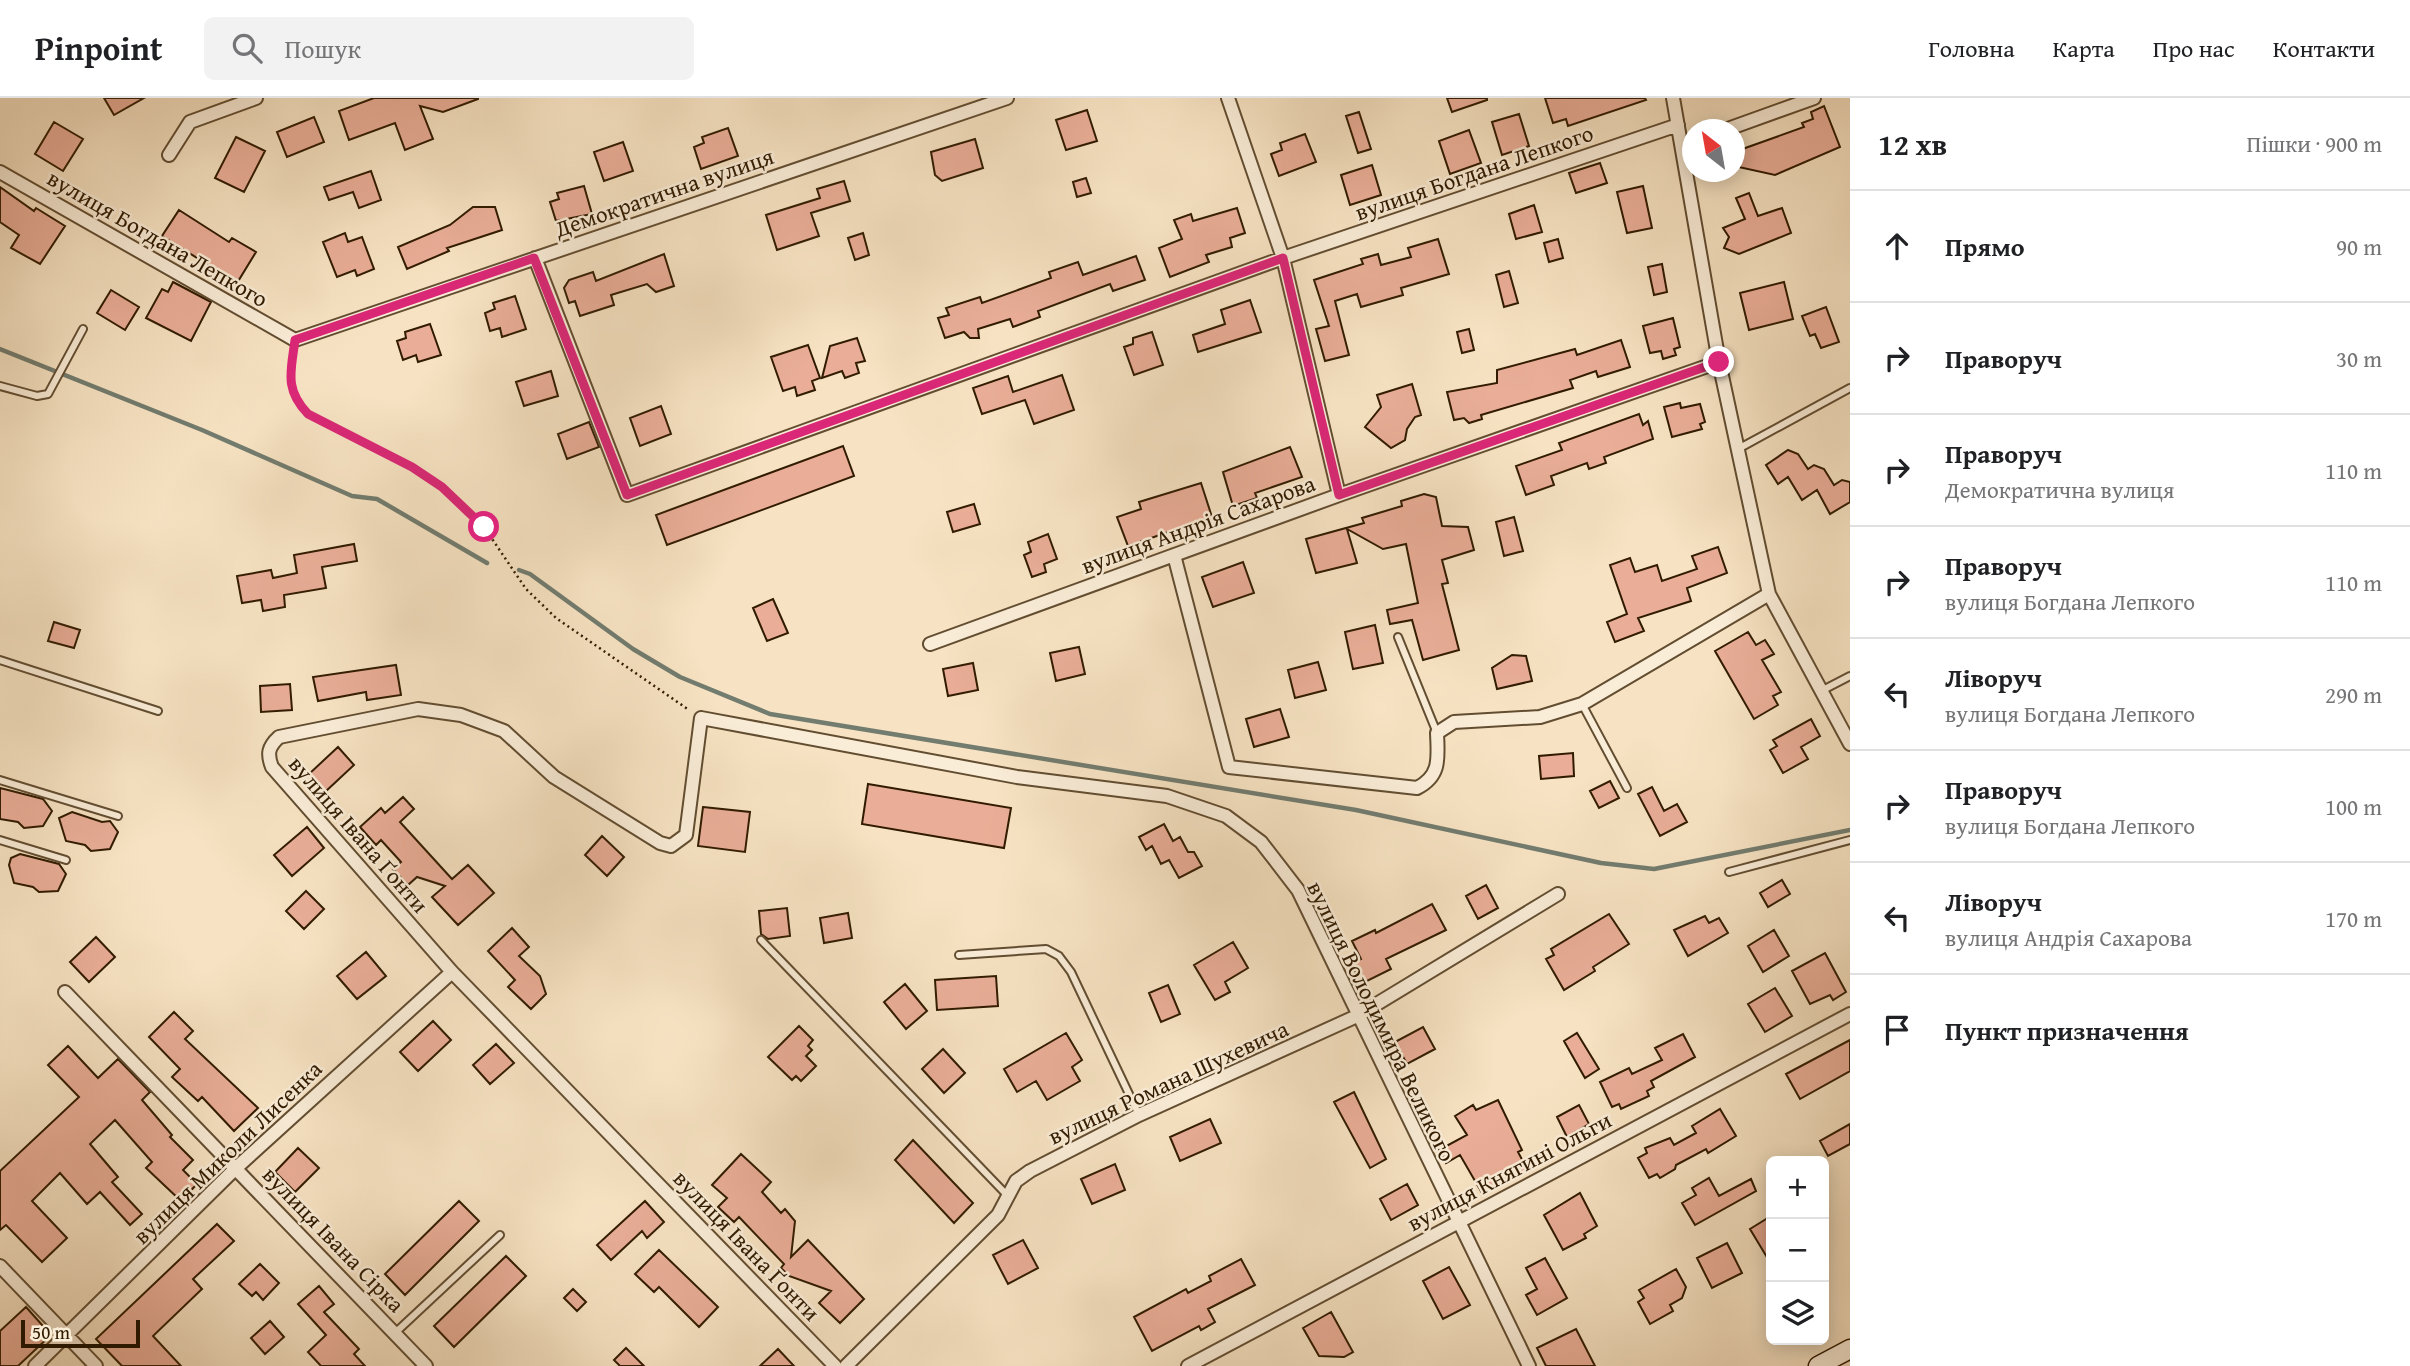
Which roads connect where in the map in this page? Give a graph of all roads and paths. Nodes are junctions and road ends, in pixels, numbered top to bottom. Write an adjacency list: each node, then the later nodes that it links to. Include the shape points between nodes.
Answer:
1 (256, 98): 9 (street, via 190,122)
2 (1007, 98): 12 (street, Демократична вулиця)
3 (1228, 98): 13 (street)
4 (1672, 98): 7 (street)
5 (1814, 98): 6 (street)
6 (1745, 123)
7 (1678, 125): 8 (street); 13 (street, вулиця Богдана Лепкого)
8 (1682, 134)
9 (169, 155)
10 (0, 172): 15 (street, вулиця Богдана Лепкого)
11 (1692, 182): 16 (street)
12 (534, 258): 13 (street, вулиця Богдана Лепкого, via 627,495); 15 (street, Демократична вулиця)
13 (1283, 258): 20 (street)
14 (83, 329): 17 (lane, via 48,394 37,396)
15 (295, 340): 30 (path, via 290,384 296,401 308,414 442,487 484,527 526,589 556,618)
16 (1719, 362): 19 (street); 20 (street, вулиця Андрія Сахарова)
17 (0, 386)
18 (1850, 388): 19 (lane)
19 (1738, 449): 22 (street)
20 (1339, 495): 21 (street, вулиця Андрія Сахарова)
21 (1174, 555): 24 (street, вулиця Андрія Сахарова); 31 (street, via 1229,767 1417,788 1430,781 1437,769)
22 (1769, 594): 27 (street); 28 (street)
23 (1398, 637): 31 (lane)
24 (930, 644)
25 (0, 660): 29 (lane)
26 (1850, 676): 27 (lane)
27 (1821, 691): 32 (street)
28 (1582, 704): 31 (street, via 1540,717 1454,722); 34 (lane)
29 (158, 712)
30 (701, 718): 43 (street, вулиця Івана Ґонти, via 686,835 671,846 554,777 504,731 461,715 418,709 279,737 271,744 267,755 272,767); 46 (street, вулиця Володимира Великого, via 1017,777 1167,796 1226,816 1261,842 1298,890)
31 (1437, 733)
32 (1850, 744)
33 (0, 780): 35 (lane)
34 (1627, 788)
35 (118, 816)
36 (1850, 840): 39 (lane)
37 (0, 841): 38 (lane)
38 (66, 860)
39 (1729, 872)
40 (1558, 894): 46 (street, вулиця Романа Шухевича)
41 (761, 940): 49 (lane)
42 (959, 955): 47 (lane, via 1046,949 1059,956 1071,972)
43 (452, 972): 48 (street, вулиця Миколи Лисенка); 59 (street, вулиця Івана Ґонти)
44 (65, 992): 48 (street, вулиця Івана Сірка)
45 (1850, 1014): 50 (street, вулиця Княгині Ольги)
46 (1357, 1016): 47 (street, вулиця Романа Шухевича); 50 (street, вулиця Володимира Великого)
47 (1139, 1115): 49 (street, вулиця Романа Шухевича, via 1030,1171)
48 (236, 1168): 53 (street, вулиця Івана Сірка); 54 (street, вулиця Миколи Лисенка)
49 (1006, 1194): 60 (street, вулиця Романа Шухевича, via 998,1215)
50 (1457, 1223): 61 (street, вулиця Княгині Ольги); 62 (street, вулиця Володимира Великого)
51 (500, 1235): 53 (lane)
52 (0, 1266): 54 (street)
53 (395, 1333): 58 (street, вулиця Івана Сірка)
54 (67, 1336): 56 (street, вулиця Миколи Лисенка); 57 (street)
55 (1850, 1349): 63 (street)
56 (35, 1366)
57 (96, 1366)
58 (426, 1366)
59 (835, 1366)
60 (846, 1366)
61 (1188, 1366)
62 (1529, 1366)
63 (1818, 1366)

